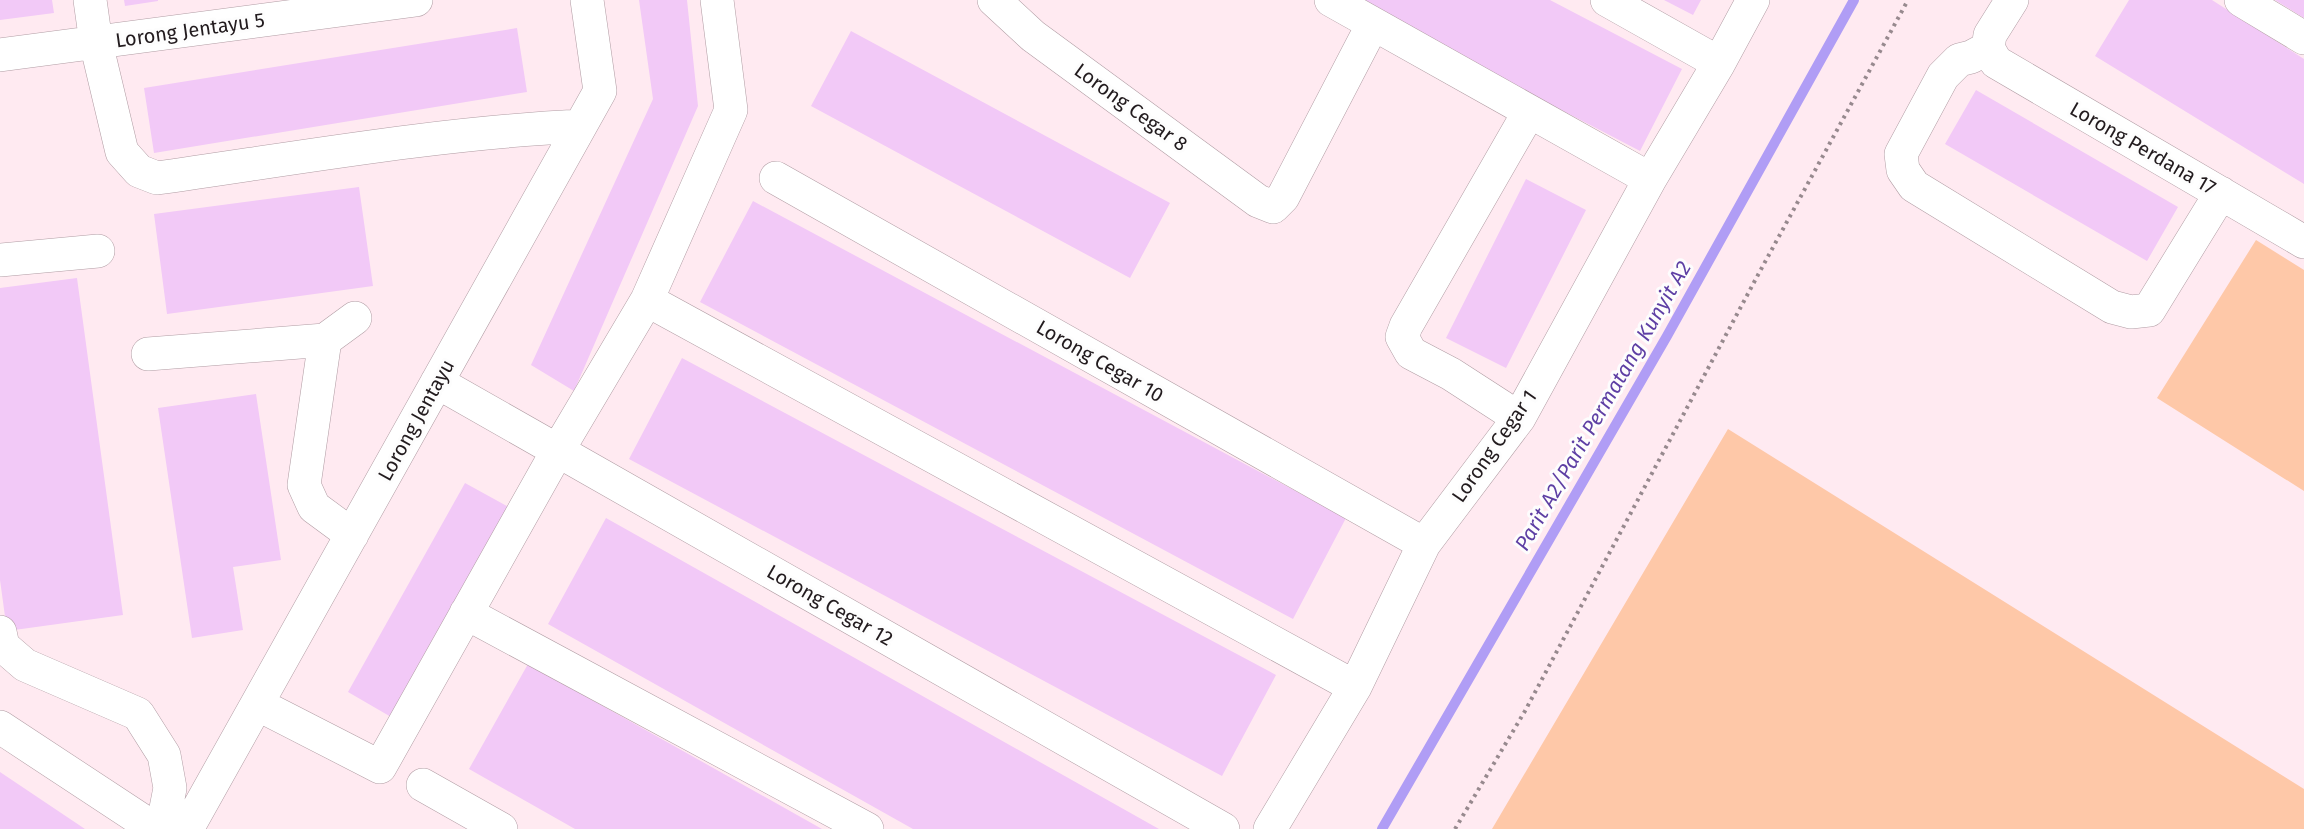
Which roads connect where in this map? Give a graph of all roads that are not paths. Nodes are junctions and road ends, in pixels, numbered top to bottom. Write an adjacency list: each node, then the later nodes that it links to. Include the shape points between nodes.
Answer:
1 (90, 0): 13 (street)
2 (416, 0): 13 (street, Lorong Jentayu 5)
3 (587, 0): 18 (street, Lorong Jentayu, via 600,91)
4 (717, 0): 25 (street, via 731,110)
5 (994, 0): 11 (street, Lorong Cegar 8, via 1033,36 1258,201 1273,207 1283,197)
6 (1331, 0): 11 (street)
7 (1607, 0): 16 (street)
8 (1753, 0): 16 (street, Lorong Cegar 1)
9 (2012, 0): 14 (street, via 1990,35)
10 (2241, 0): 12 (street)
11 (1373, 24): 17 (street)
12 (2304, 38)
13 (96, 43): 15 (street, Lorong Jentayu 5); 18 (street, via 122,152 139,171 157,178 423,140)
14 (1988, 48): 21 (street, Lorong Perdana 17, via 1996,63); 21 (street, via 1959,60 1943,76 1900,154 1903,170 1914,186 2112,307 2131,312 2149,310)
15 (0, 56)
16 (1719, 63): 20 (street, Lorong Cegar 1)
17 (1529, 112): 20 (street); 30 (street, via 1402,337 1411,353)
18 (580, 126): 29 (street, Lorong Jentayu)
19 (776, 178): 33 (street, Lorong Cegar 10)
20 (1650, 179): 30 (street, Lorong Cegar 1)
21 (2221, 193): 22 (street, Lorong Perdana 17)
22 (2304, 242)
23 (98, 251): 24 (street)
24 (0, 260)
25 (646, 300): 31 (street); 36 (street)
26 (355, 318): 27 (street)
27 (325, 340): 28 (street); 32 (street, via 304,485 314,507)
28 (148, 354)
29 (437, 382): 31 (street, Lorong Cegar 12); 32 (street, Lorong Jentayu)
30 (1519, 418): 33 (street, Lorong Cegar 1)
31 (558, 450): 34 (street); 45 (street, Lorong Cegar 12)
32 (352, 535): 37 (street, Lorong Jentayu)
33 (1424, 544): 36 (street, Lorong Cegar 1)
34 (466, 613): 37 (street, via 380,766); 44 (street)
35 (0, 632): 41 (street, via 3,646 25,664 138,714 164,755 170,788)
36 (1355, 687): 46 (street, Lorong Cegar 1)
37 (257, 704): 42 (street, Lorong Jentayu)
38 (0, 727): 40 (street)
39 (423, 785): 43 (street)
40 (155, 829)
41 (162, 829)
42 (187, 829)
43 (501, 829)
44 (867, 829)
45 (1223, 829)
46 (1270, 829)

